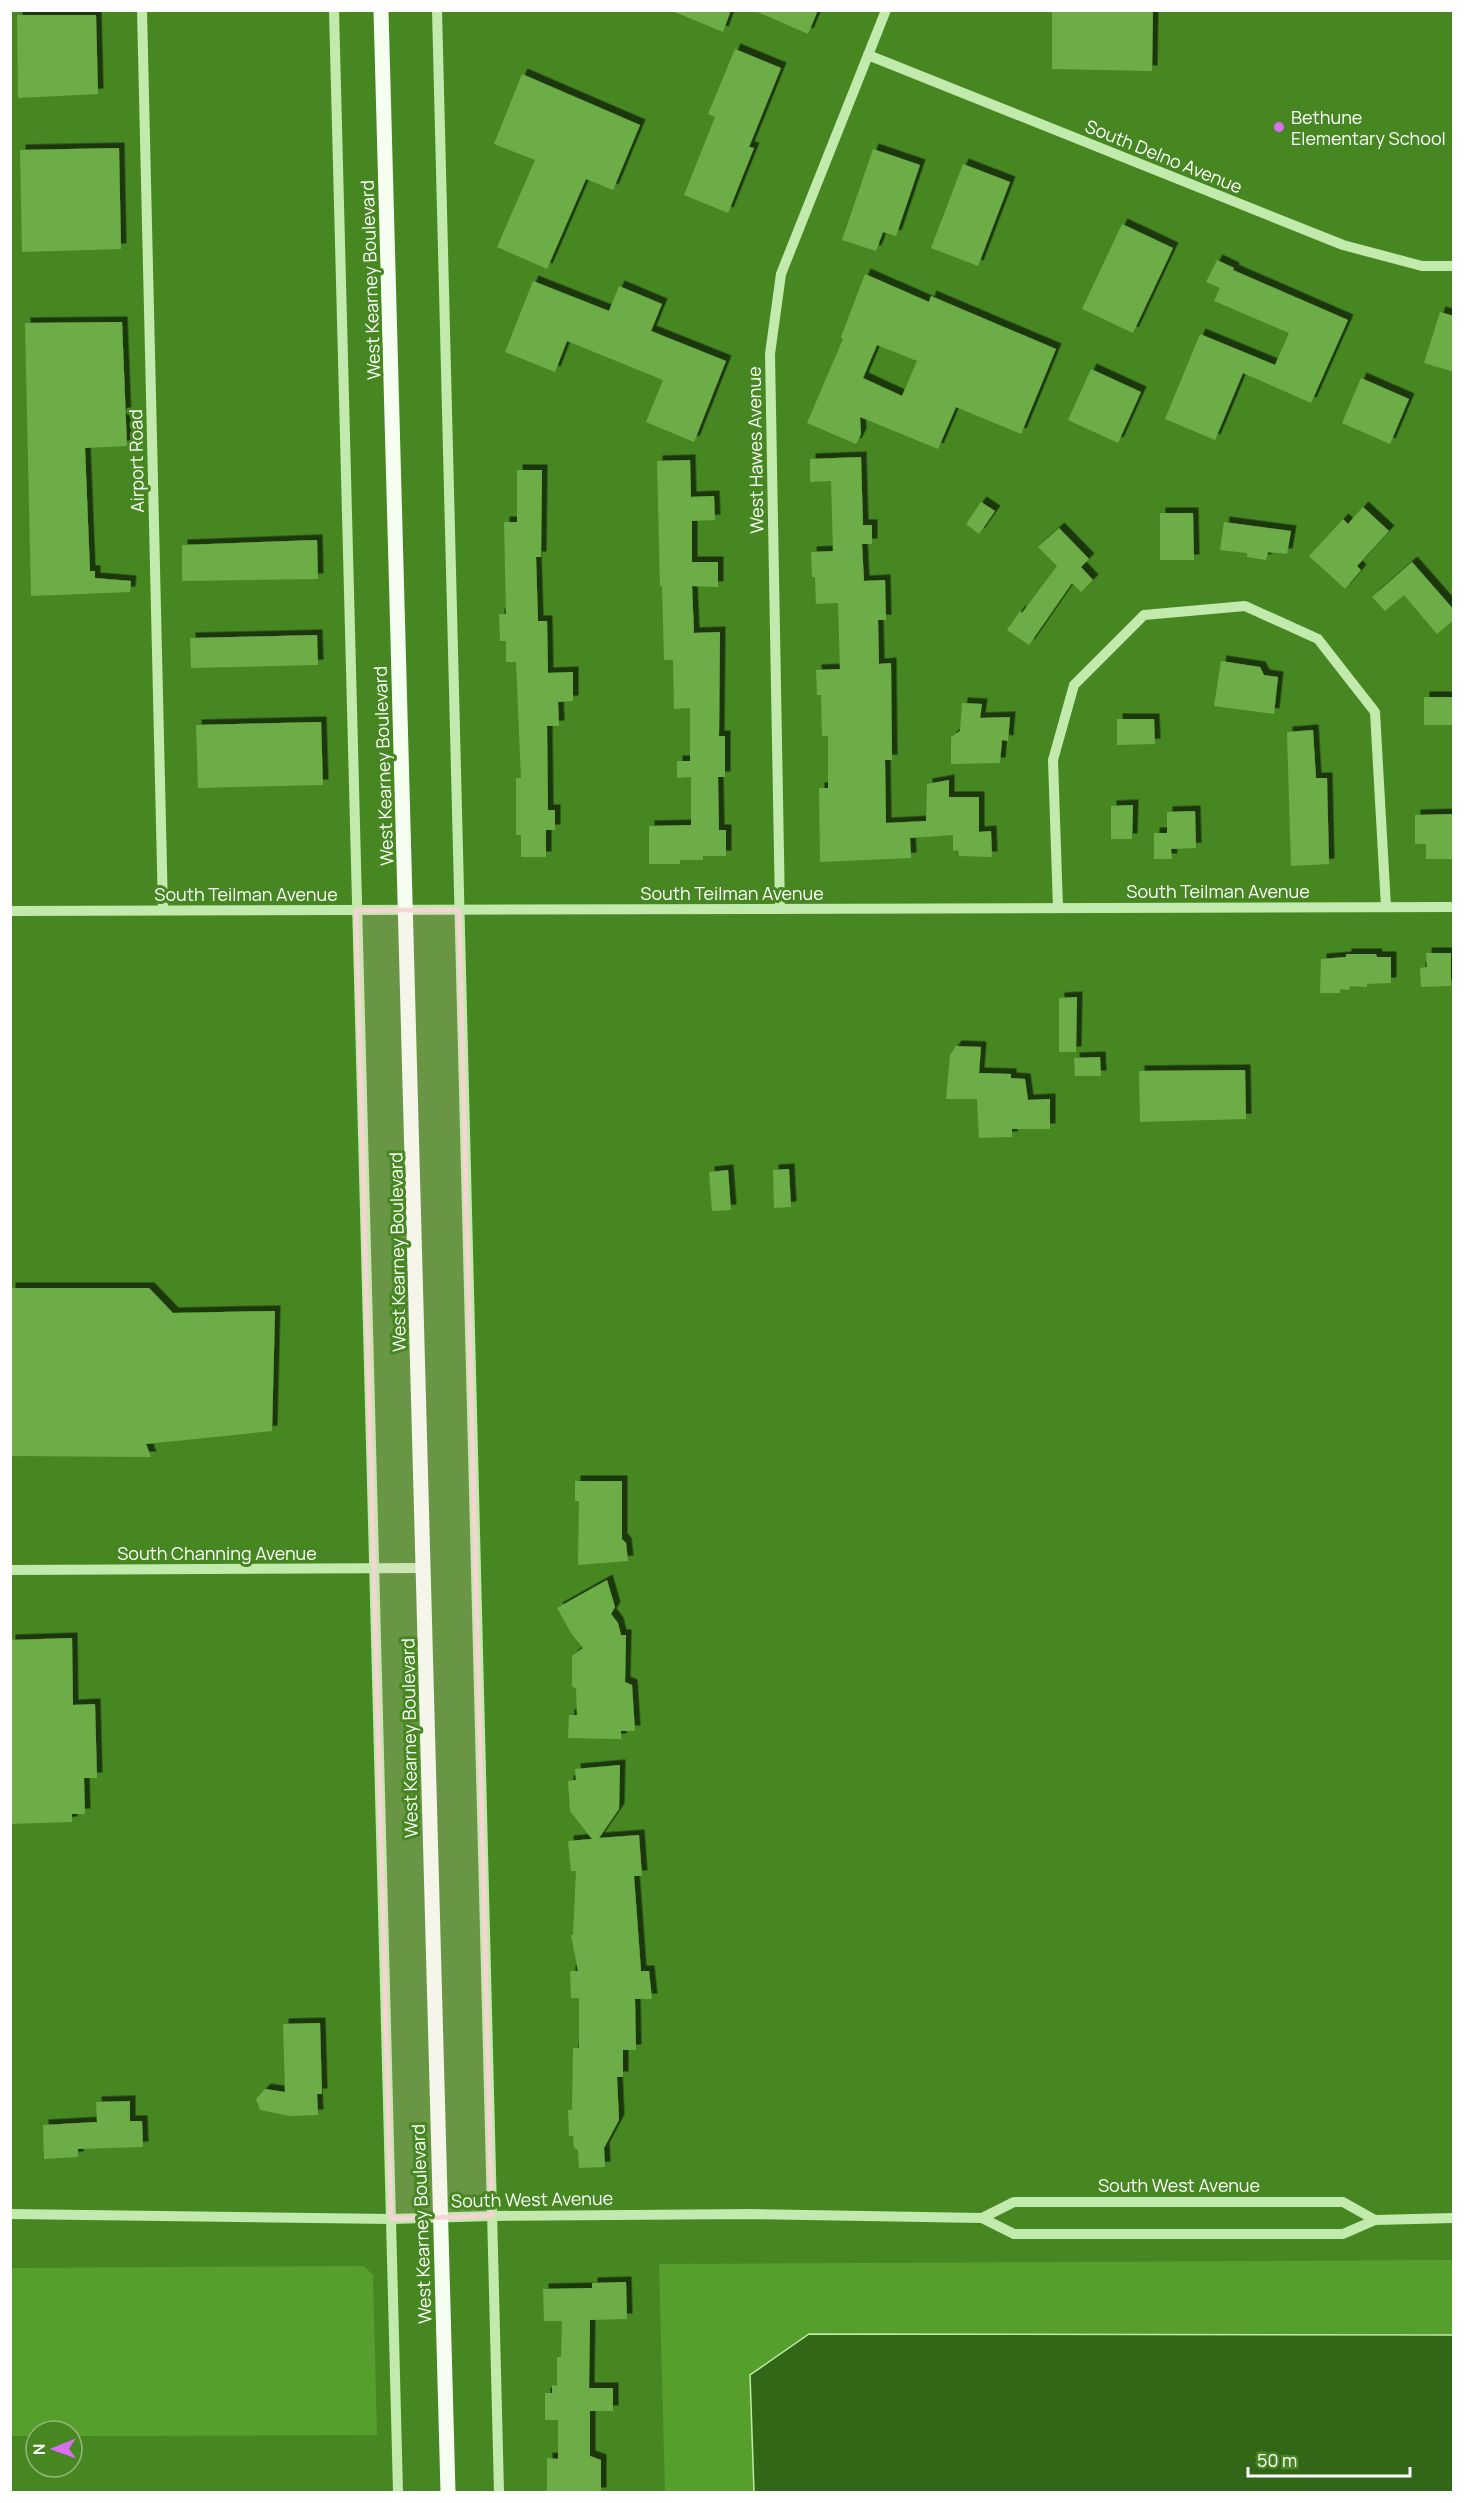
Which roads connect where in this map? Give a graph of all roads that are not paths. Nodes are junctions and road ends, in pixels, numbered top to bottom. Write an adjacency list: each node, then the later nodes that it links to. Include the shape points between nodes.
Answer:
1 (142, 10): 12 (street, Airport Road)
2 (334, 10): 13 (street, West Kearney Boulevard)
3 (381, 10): 14 (main road, West Kearney Boulevard)
4 (437, 10): 15 (street)
5 (885, 10): 6 (street, West Hawes Avenue)
6 (868, 55): 7 (street, South Delno Avenue, via 1343,245 1422,266); 11 (street, West Hawes Avenue, via 781,274 770,354)
7 (1454, 266)
8 (1386, 907): 9 (street, South Teilman Avenue); 10 (street, South Teilman Avenue); 10 (street, via 1376,712 1318,639 1245,606 1144,615 1074,685 1053,760)
9 (1454, 907)
10 (1058, 908): 11 (street, South Teilman Avenue)
11 (780, 909): 15 (street, South Teilman Avenue)
12 (163, 910): 13 (street, South Teilman Avenue); 16 (street, South Teilman Avenue)
13 (356, 910): 14 (street, South Teilman Avenue); 17 (street, West Kearney Boulevard)
14 (407, 910): 15 (street, South Teilman Avenue); 18 (main road, West Kearney Boulevard)
15 (459, 910): 21 (street)
16 (10, 911)
17 (374, 1568): 18 (street, South Channing Avenue); 19 (street, South Channing Avenue); 25 (street, West Kearney Boulevard)
18 (424, 1568): 22 (main road, West Kearney Boulevard)
19 (10, 1570)
20 (10, 2214): 25 (street, South West Avenue)
21 (492, 2216): 22 (street, South West Avenue); 23 (street, South West Avenue, via 750,2214); 29 (street)
22 (441, 2217): 25 (street, South West Avenue); 28 (main road, West Kearney Boulevard)
23 (982, 2218): 26 (street, South West Avenue, via 1014,2234 1343,2234); 26 (street, South West Avenue, via 1014,2202 1343,2202)
24 (1454, 2218): 26 (street, South West Avenue)
25 (391, 2219): 27 (street, West Kearney Boulevard)
26 (1375, 2220)
27 (398, 2493)
28 (448, 2493)
29 (499, 2493)

